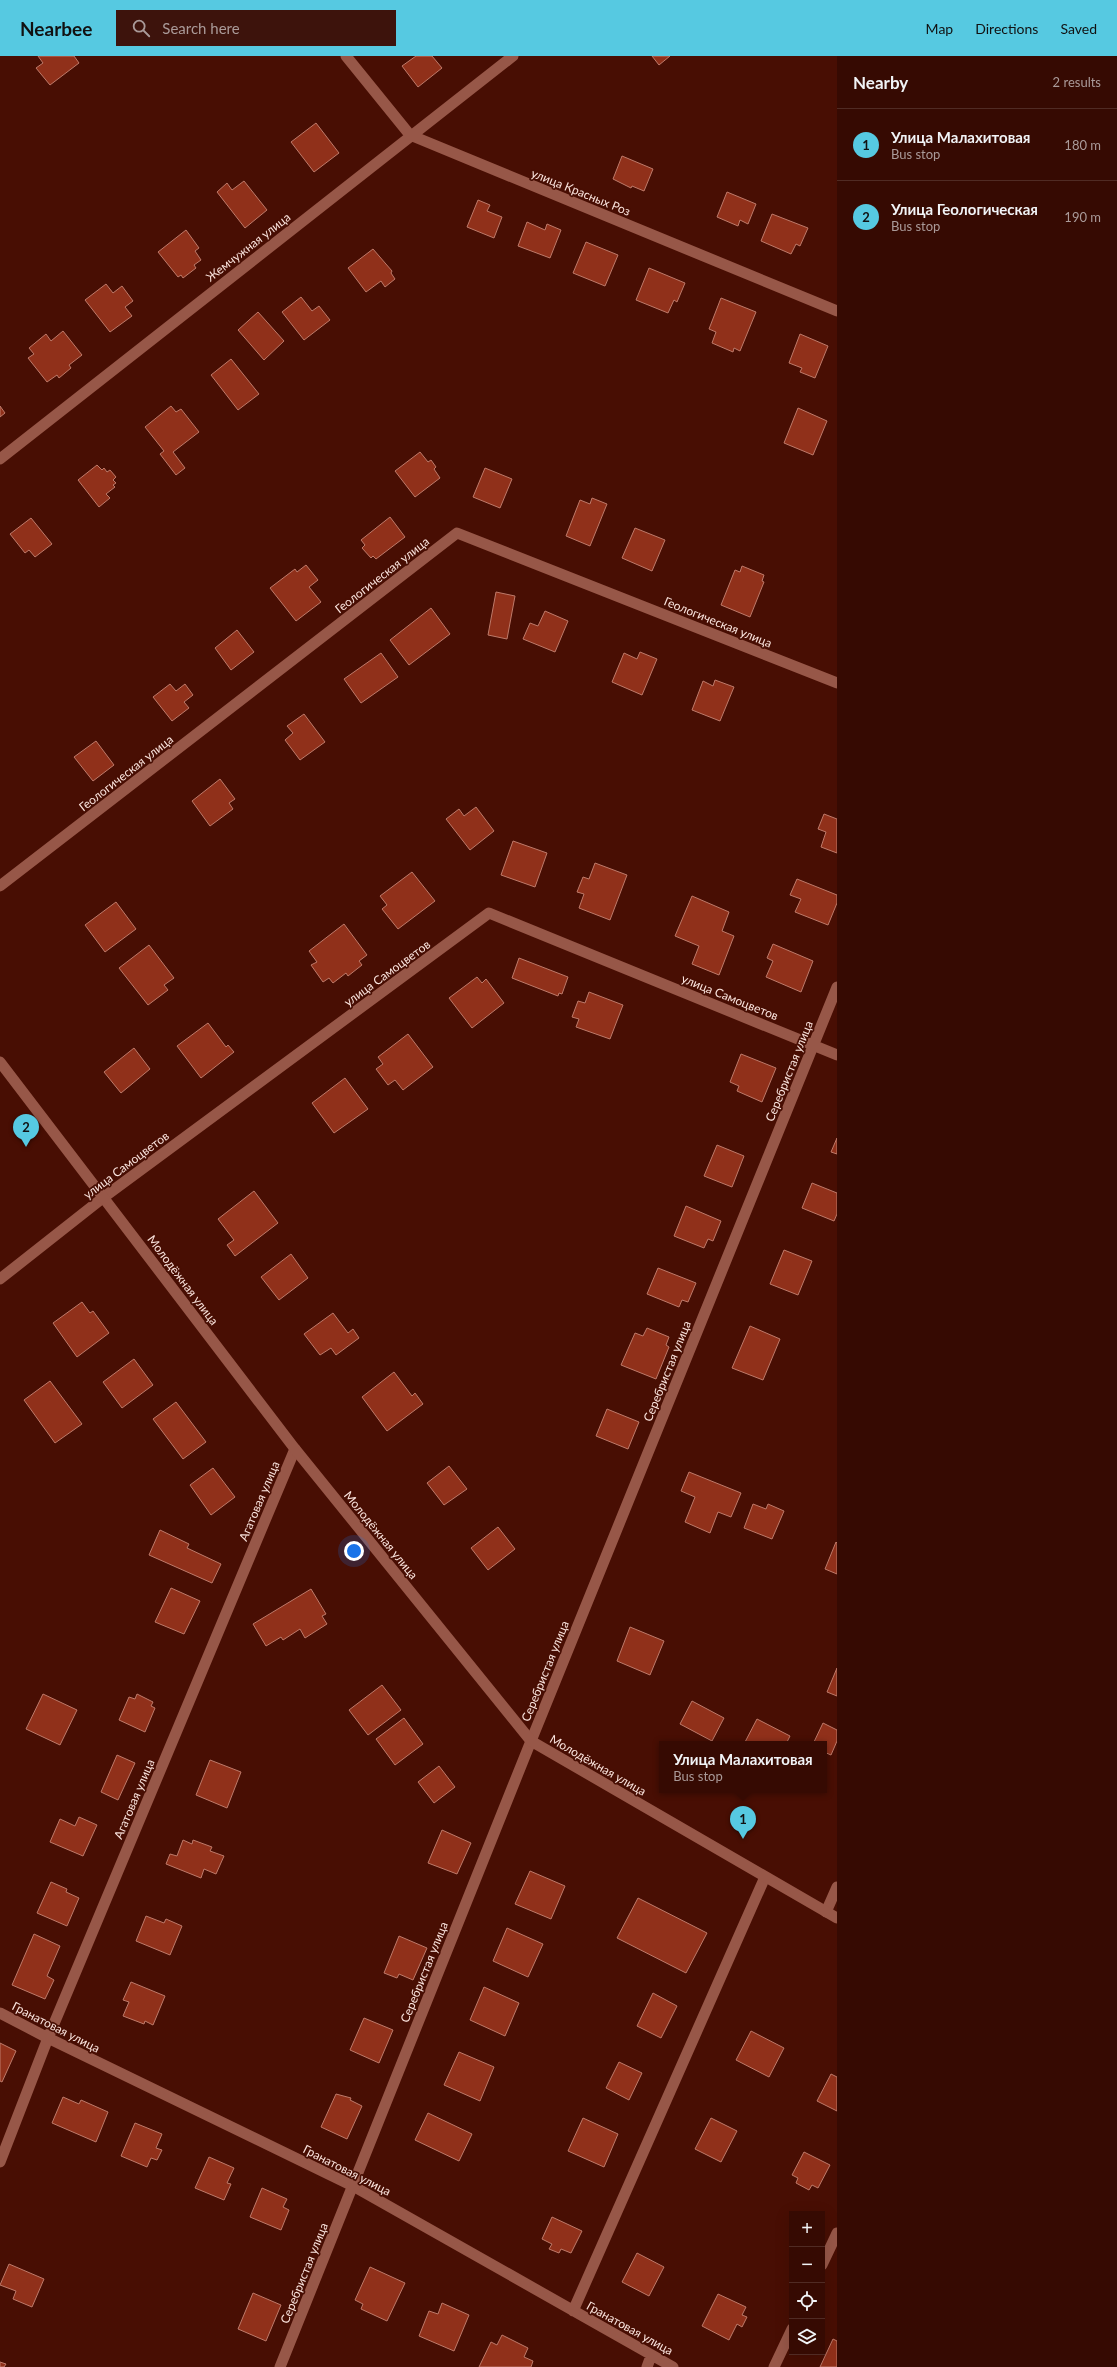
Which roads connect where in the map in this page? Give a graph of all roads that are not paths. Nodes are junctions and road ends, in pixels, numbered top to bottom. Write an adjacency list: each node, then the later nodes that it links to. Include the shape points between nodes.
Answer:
1 (346, 56): 3 (street, улица Красных Роз)
2 (513, 56): 3 (street, Жемчужная улица)
3 (410, 135): 4 (street, улица Красных Роз); 5 (street, Жемчужная улица)
4 (837, 311)
5 (0, 459)
6 (837, 683): 7 (street, Геологическая улица, via 457,533)
7 (0, 886)
8 (837, 987): 9 (street, Серебристая улица)
9 (813, 1046): 10 (street, улица Самоцветов); 12 (street, улица Самоцветов, via 489,913); 15 (street, Серебристая улица)
10 (837, 1055)
11 (0, 1062): 12 (street, Молодёжная улица)
12 (104, 1197): 13 (street, улица Самоцветов); 14 (street, Молодёжная улица)
13 (0, 1279)
14 (295, 1449): 15 (street, Молодёжная улица); 21 (street, Агатовая улица)
15 (531, 1741): 16 (street, Молодёжная улица); 23 (street, Серебристая улица)
16 (765, 1877): 18 (street, Молодёжная улица); 26 (street)
17 (837, 1887): 18 (street)
18 (826, 1912): 19 (street, Молодёжная улица)
19 (837, 1918)
20 (0, 2013): 21 (street, Гранатовая улица)
21 (48, 2038): 22 (street, Агатовая улица); 23 (street, Гранатовая улица)
22 (0, 2162)
23 (353, 2186): 26 (street, Гранатовая улица); 29 (street, Серебристая улица)
24 (837, 2233): 25 (street)
25 (825, 2259)
26 (573, 2311): 28 (street, Гранатовая улица)
27 (789, 2335): 32 (street)
28 (651, 2356): 30 (street); 31 (street, Гранатовая улица)
29 (280, 2367)
30 (647, 2367)
31 (672, 2367)
32 (774, 2367)

